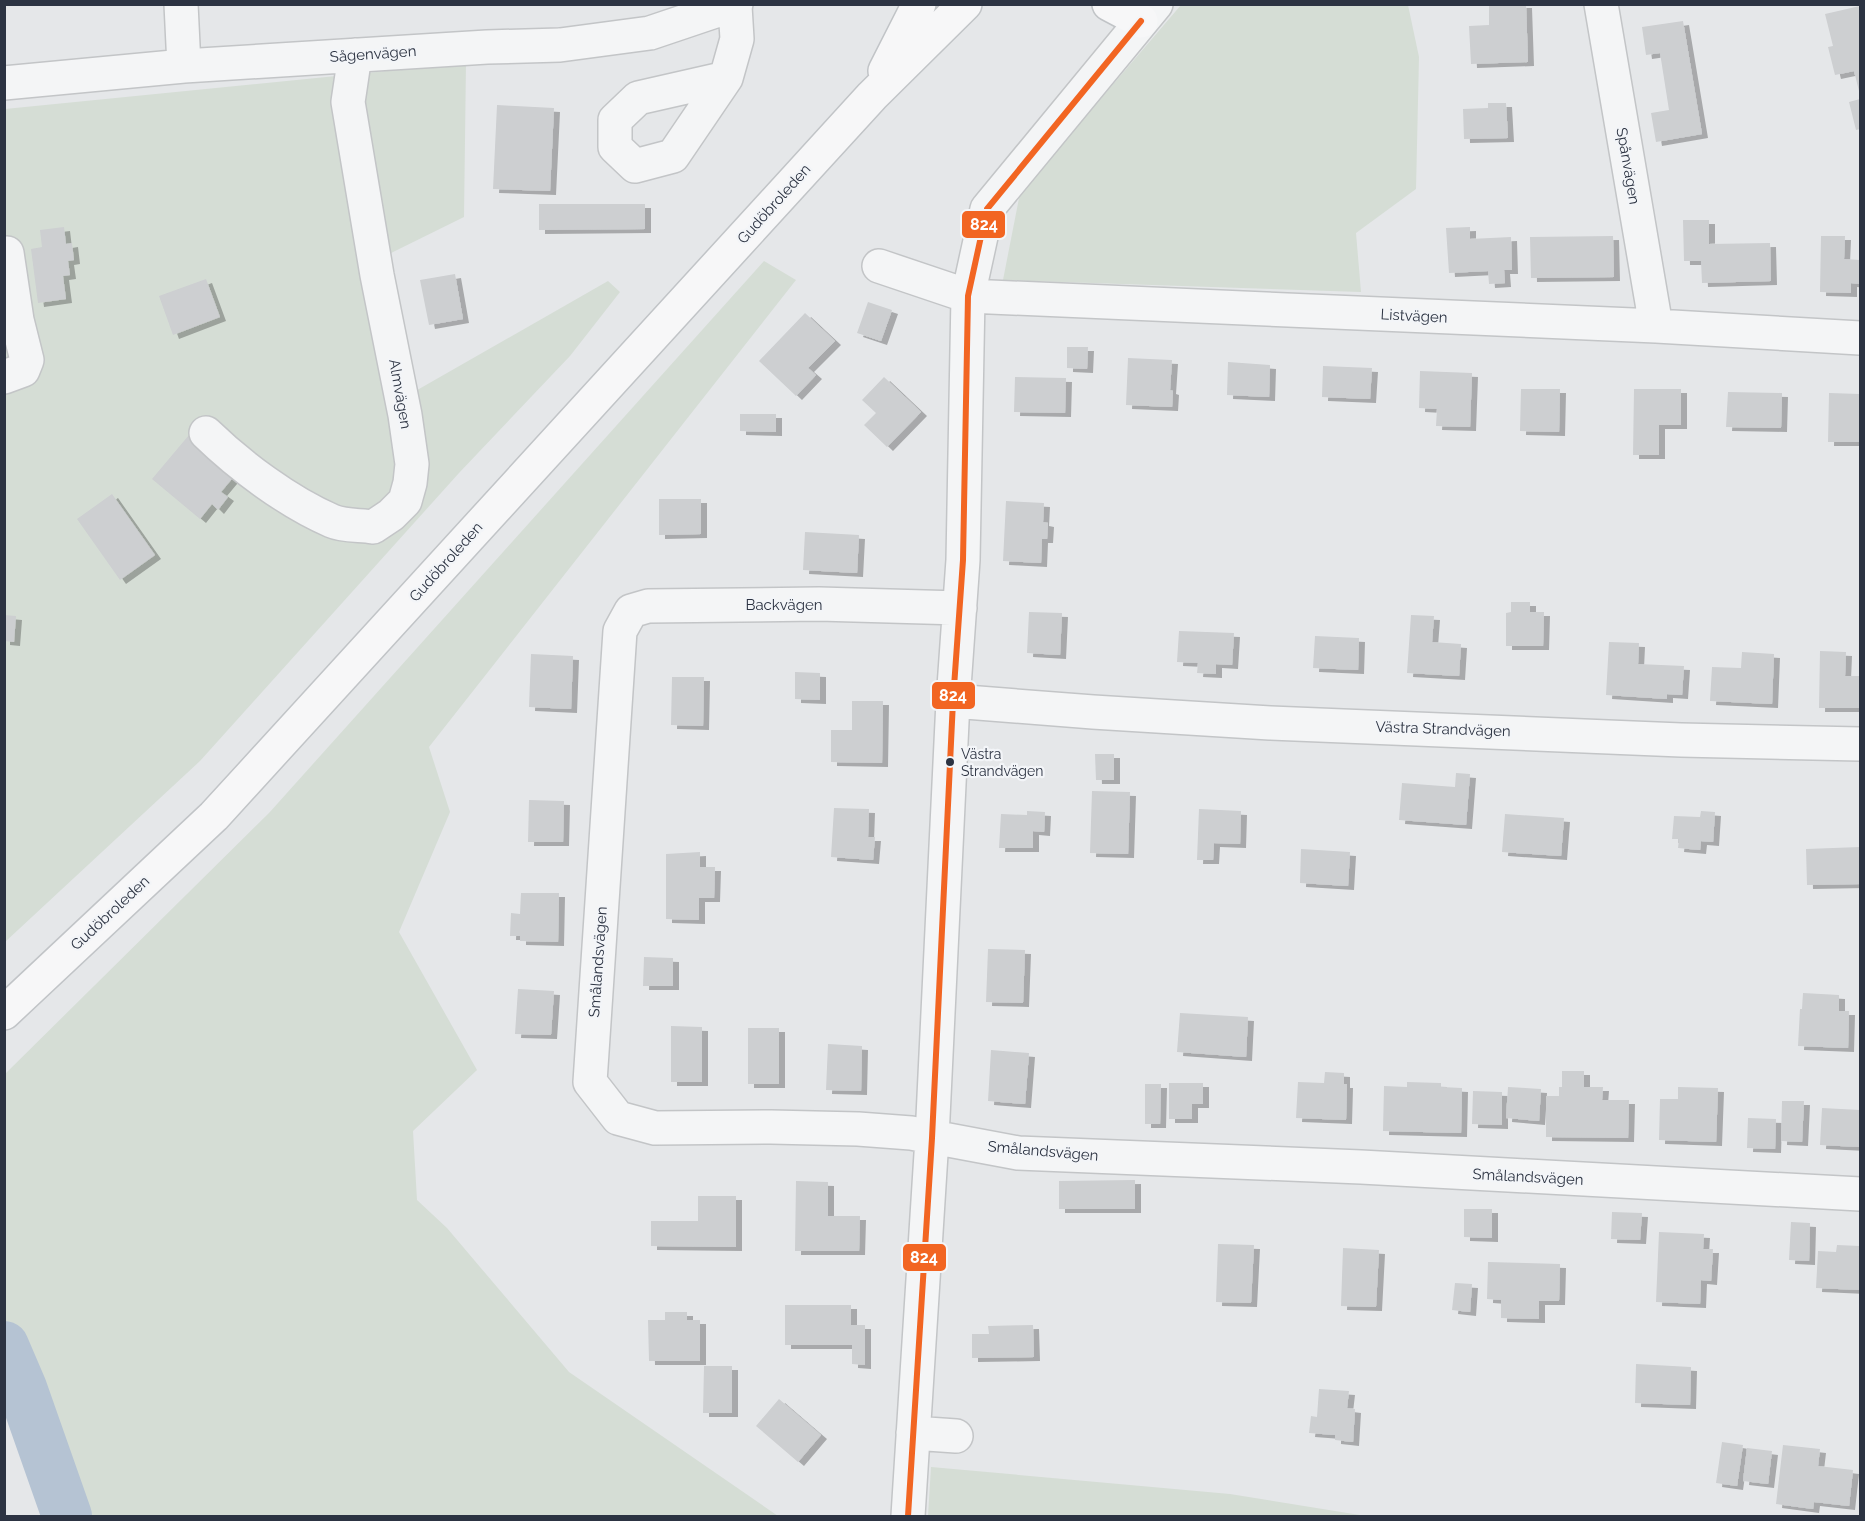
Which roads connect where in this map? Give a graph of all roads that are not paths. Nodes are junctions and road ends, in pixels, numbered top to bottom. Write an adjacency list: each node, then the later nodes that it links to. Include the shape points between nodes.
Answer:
1 (181, 4): 9 (street)
2 (919, 4): 12 (main road, Gudöbroleden)
3 (965, 4): 12 (main road, Gudöbroleden)
4 (1109, 4): 7 (main road)
5 (1601, 4): 16 (street, Spånvägen)
6 (736, 5): 8 (street, Sågenvägen, via 650,33 560,45); 10 (street, via 737,39)
7 (1142, 10): 15 (street, via 987,209)
8 (355, 55): 9 (street, Sågenvägen); 19 (street, Almvägen, via 348,102 405,415 412,464 405,501 373,527 334,522 289,498)
9 (184, 66): 11 (street, Sågenvägen)
10 (726, 78)
11 (4, 83)
12 (872, 96): 24 (main road, Gudöbroleden, via 214,816)
13 (7, 253): 18 (street, via 27,360 23,370)
14 (879, 266): 15 (street, Listvägen)
15 (968, 296): 16 (street, Listvägen); 20 (street)
16 (1656, 326): 17 (street, Listvägen)
17 (1860, 338)
18 (4, 377)
19 (206, 433)
20 (960, 608): 21 (street, Backvägen, via 819,604 648,606 631,611); 22 (street)
21 (620, 631): 25 (street, Smålandsvägen, via 590,1082 618,1118 655,1128 858,1129)
22 (953, 701): 23 (street, Västra Strandvägen, via 1270,723); 25 (street)
23 (1860, 744)
24 (4, 1013)
25 (932, 1138): 26 (street, Smålandsvägen, via 1018,1153); 27 (street)
26 (1860, 1194)
27 (913, 1433): 28 (street); 29 (street)
28 (956, 1436)
29 (908, 1516)

